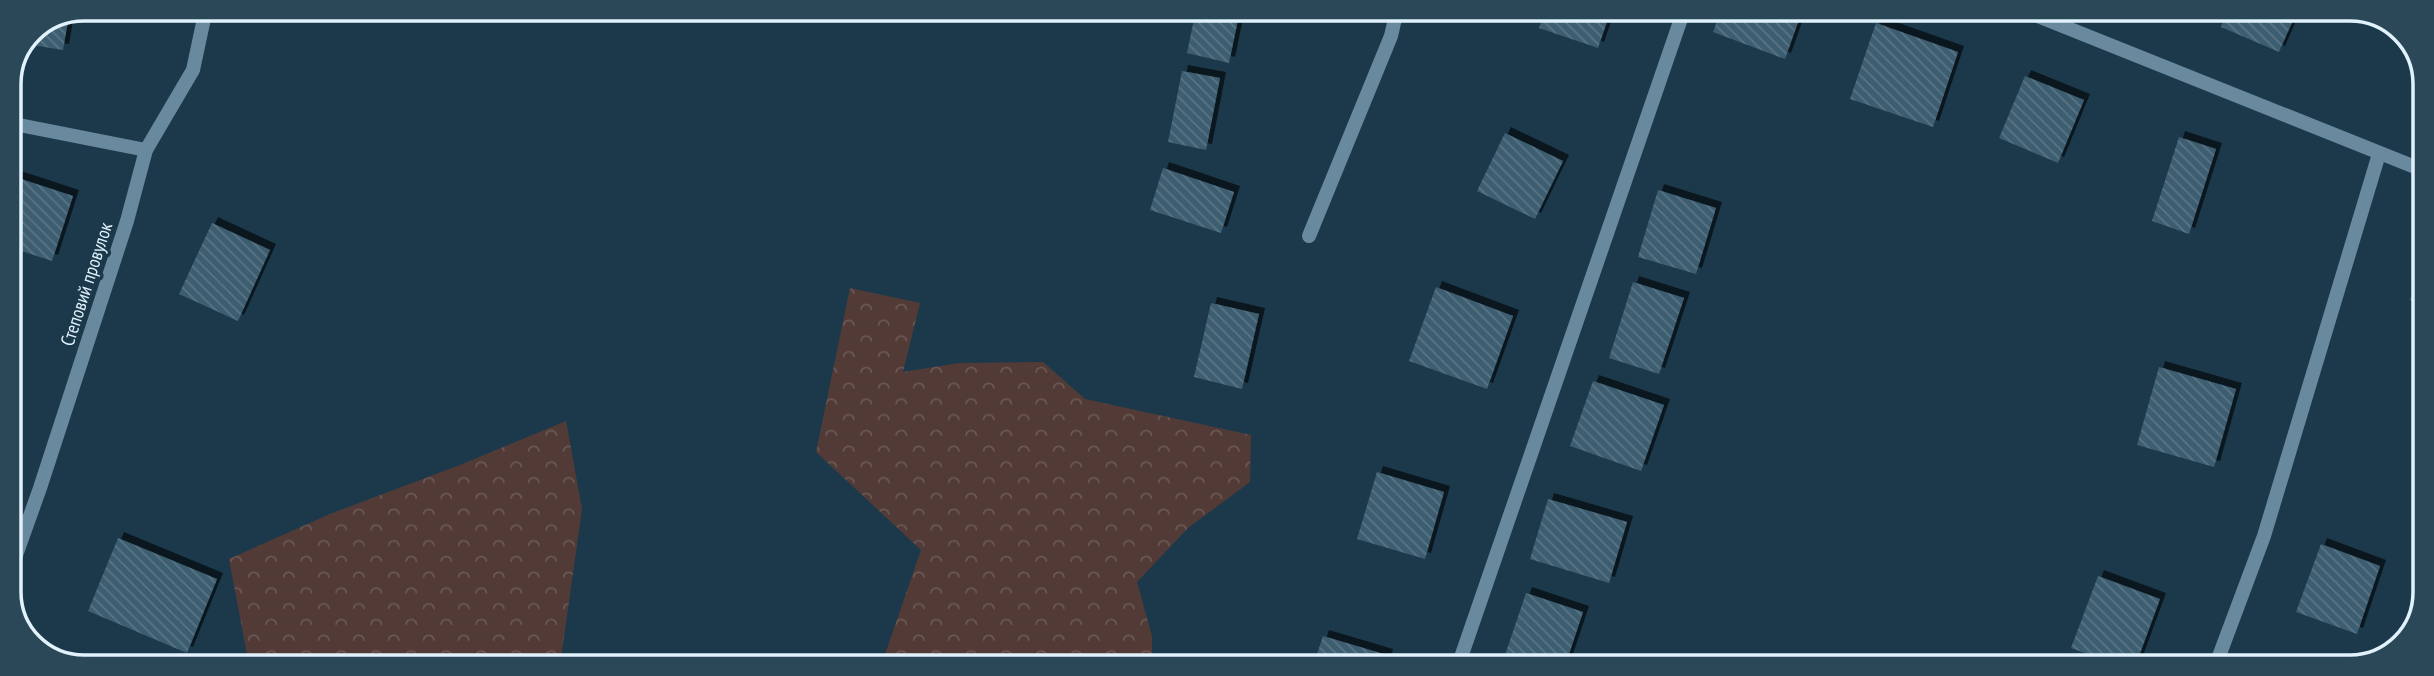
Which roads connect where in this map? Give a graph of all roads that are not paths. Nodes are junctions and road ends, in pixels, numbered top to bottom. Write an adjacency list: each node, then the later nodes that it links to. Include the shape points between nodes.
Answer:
1 (203, 21): 6 (street, Степовий провулок, via 193,70)
2 (1394, 21): 9 (street)
3 (1680, 21): 11 (street)
4 (2050, 21): 7 (street)
5 (21, 125): 6 (street)
6 (146, 150): 10 (street, Степовий провулок, via 127,221)
7 (2379, 154): 8 (street); 12 (street, via 2264,536)
8 (2413, 167)
9 (1309, 236)
10 (21, 541)
11 (1462, 655)
12 (2219, 655)

